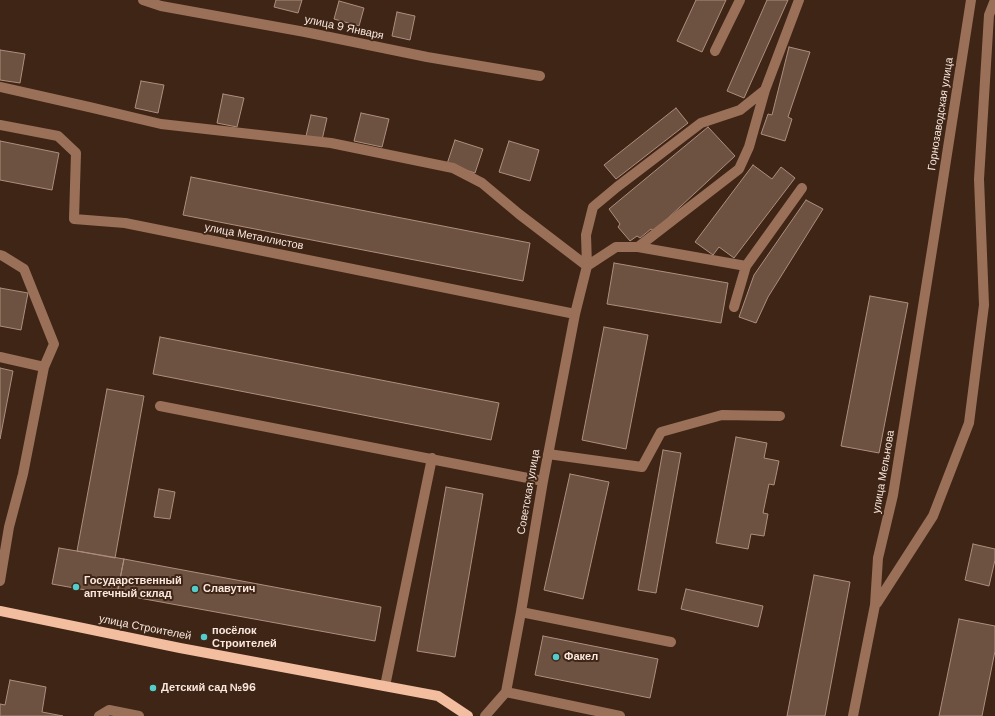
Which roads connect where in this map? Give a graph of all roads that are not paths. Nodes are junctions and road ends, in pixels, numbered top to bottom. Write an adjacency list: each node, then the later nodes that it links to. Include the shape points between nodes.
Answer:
1 (143, 0): 7 (street, улица 9 Января, via 161,6 426,57)
2 (740, 0): 6 (street)
3 (799, 0): 9 (street)
4 (971, 0): 12 (street, Горнозаводская улица)
5 (995, 0): 27 (street, via 989,15 979,179 984,305 969,423 933,516)
6 (715, 51)
7 (540, 76)
8 (0, 87): 15 (street, via 161,124 332,143 453,168 482,183)
9 (765, 90): 13 (street, via 749,147 739,169); 15 (street, Советская улица, via 740,110 701,123 593,207 586,234)
10 (0, 126): 18 (street, улица Металлистов, via 58,136 76,153 74,219 125,224)
11 (802, 188): 16 (street)
12 (936, 231): 27 (street, улица Мельнова, via 893,495 878,558)
13 (638, 248): 15 (street, via 616,248); 16 (street)
14 (0, 255): 20 (street, via 24,269 54,344)
15 (587, 266): 18 (street, Советская улица)
16 (746, 266): 17 (street)
17 (734, 308)
18 (575, 314): 23 (street, Советская улица)
19 (0, 357): 20 (street)
20 (44, 367): 26 (street, via 23,474 9,527)
21 (160, 406): 24 (street)
22 (780, 416): 23 (street, via 722,415 662,432 642,467)
23 (548, 454): 25 (street, Советская улица)
24 (432, 458): 25 (street); 31 (street)
25 (543, 481): 29 (street, Советская улица)
26 (0, 581)
27 (876, 605): 38 (street, улица Мельнова)
28 (0, 611): 31 (main road, улица Строителей)
29 (521, 612): 30 (street); 32 (street, Советская улица)
30 (671, 642)
31 (385, 686): 35 (main road, улица Строителей, via 438,696)
32 (506, 692): 36 (street); 37 (street)
33 (99, 716): 34 (street, via 109,710)
34 (139, 716)
35 (468, 716)
36 (484, 716)
37 (620, 716)
38 (853, 716)

